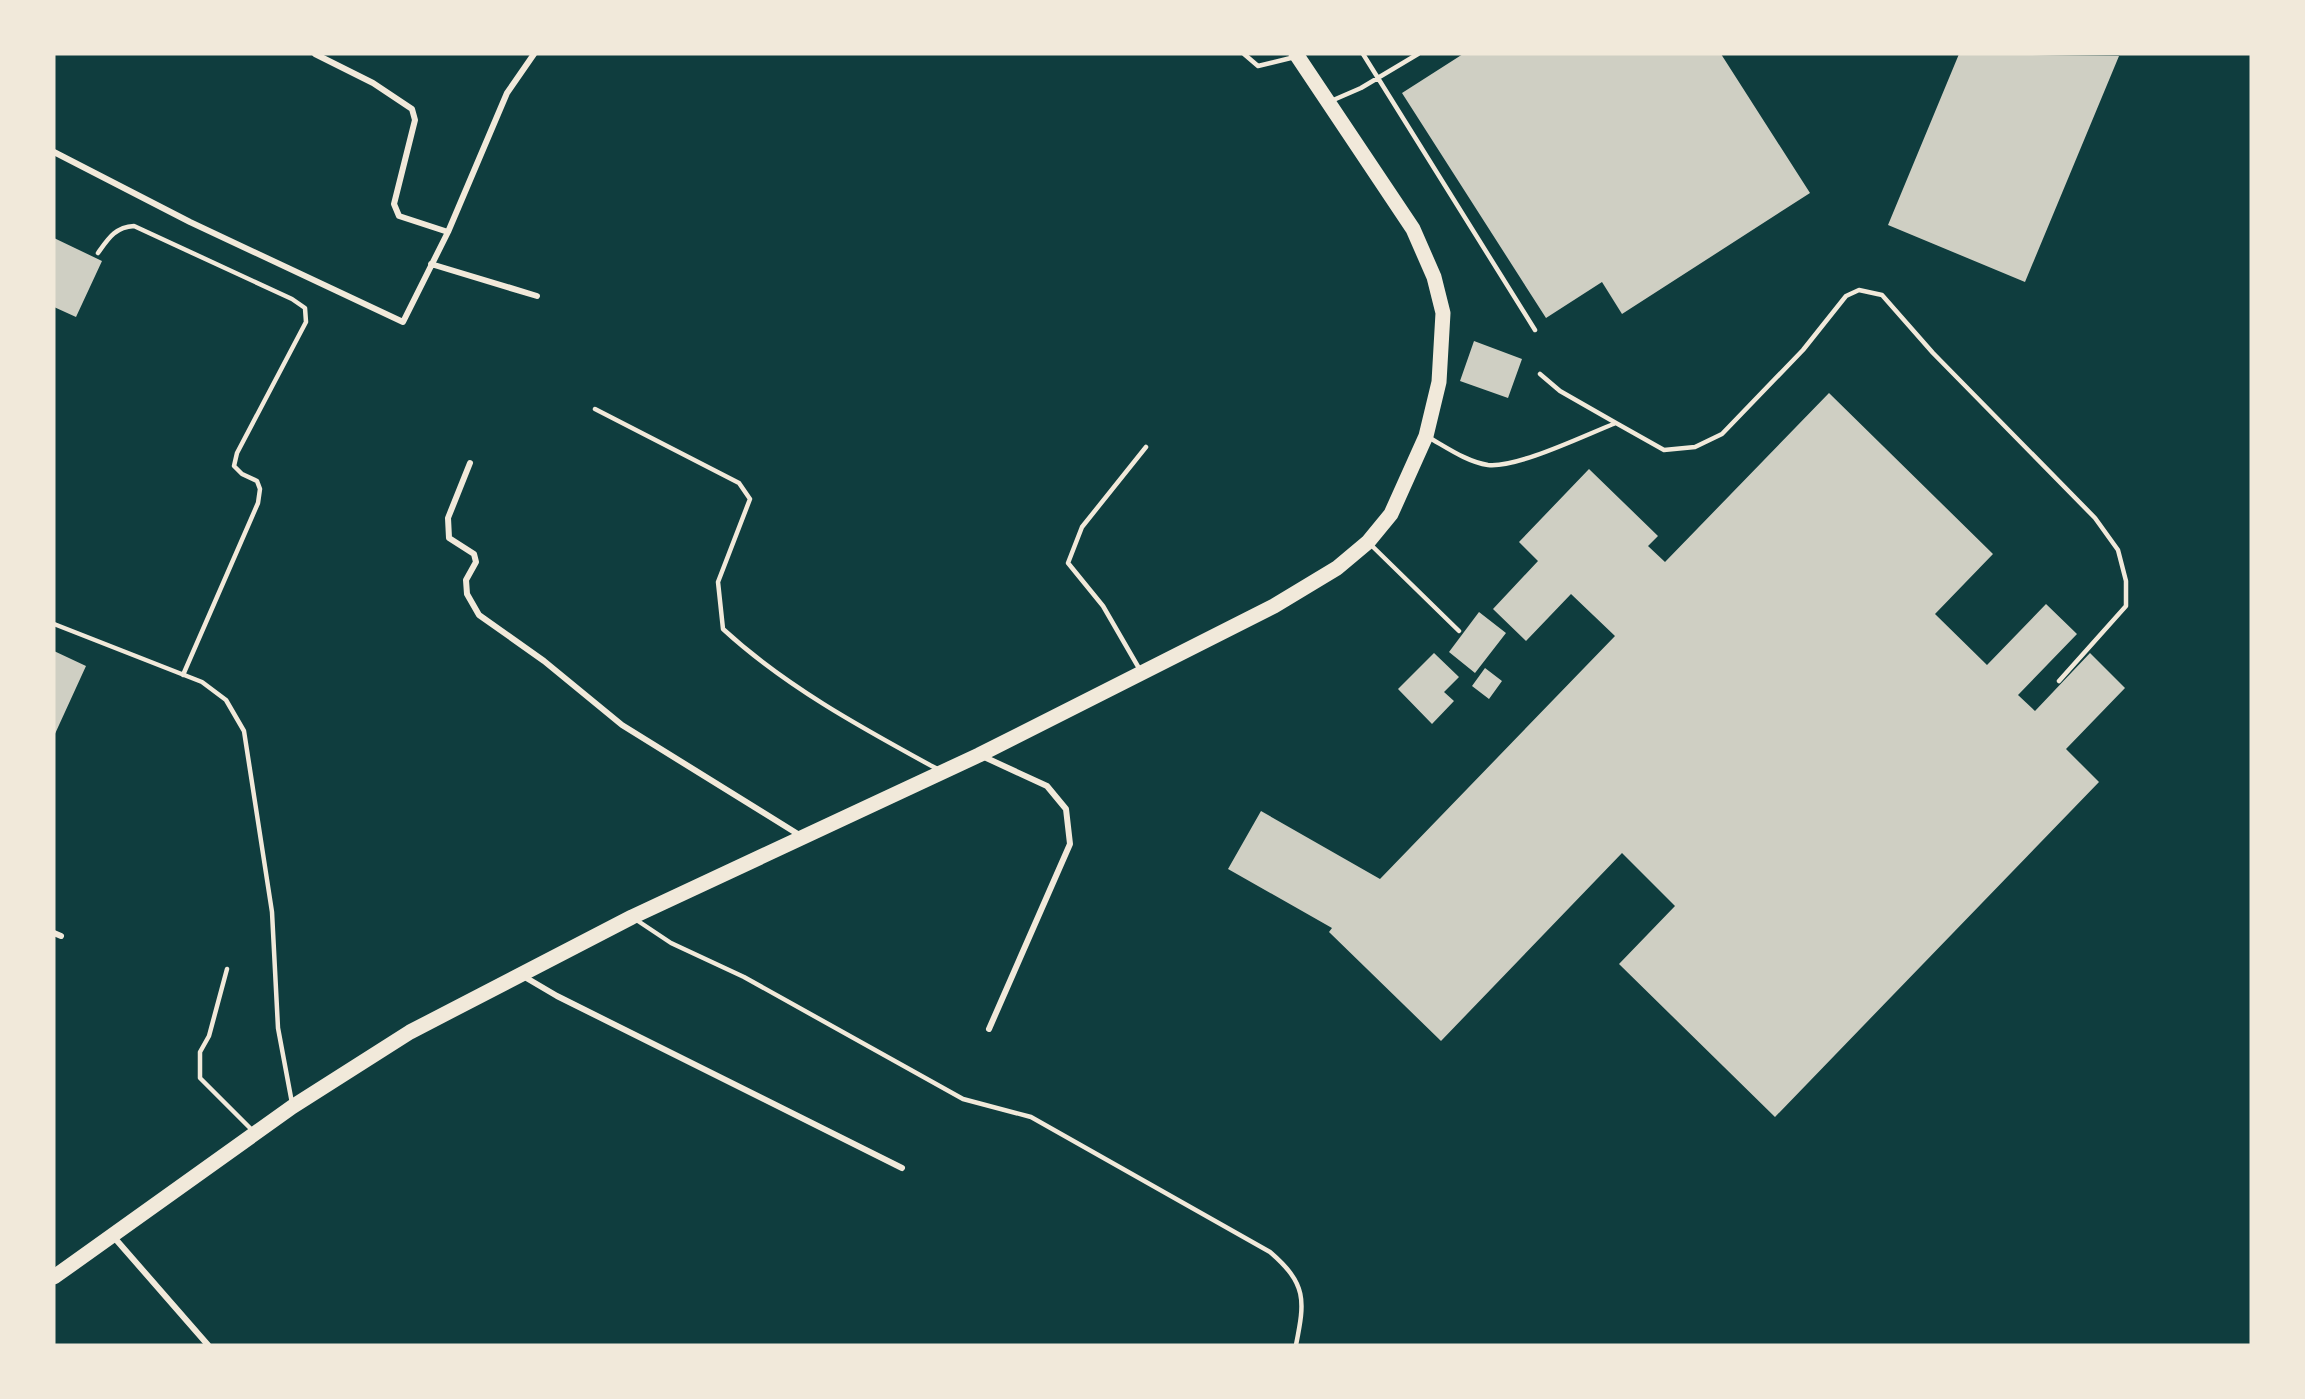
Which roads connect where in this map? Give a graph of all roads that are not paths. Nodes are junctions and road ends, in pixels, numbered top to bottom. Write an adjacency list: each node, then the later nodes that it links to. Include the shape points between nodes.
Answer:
1 (315, 54): 10 (street, via 373,83 412,109 415,120 394,204 399,216)
2 (534, 54): 10 (street, via 507,93)
3 (1244, 54): 6 (lane, via 1258,66)
4 (1363, 54): 7 (lane)
5 (1418, 54): 7 (lane)
6 (1297, 55): 8 (main road)
7 (1377, 79): 8 (lane); 14 (lane)
8 (1329, 102): 18 (main road, via 1413,229 1434,277 1443,313 1443,340 1439,382)
9 (54, 152): 12 (street, via 200,227 403,322)
10 (448, 232): 12 (street)
11 (98, 253): 25 (lane, via 113,232 134,226 305,308 306,322 237,453 234,466 257,481 258,502)
12 (431, 264): 13 (street)
13 (537, 296)
14 (1535, 330)
15 (1540, 374): 17 (lane, via 1560,391)
16 (595, 409): 28 (lane, via 747,490 750,499 718,582 723,629 746,650 854,723)
17 (1616, 423): 18 (lane, via 1515,461 1488,465); 26 (lane, via 1664,450 1704,443 1722,434 1795,359 1846,296 1859,290 1882,295 1933,353 2095,518 2118,550 2126,580 2126,606)
18 (1426, 436): 21 (main road, via 1391,514)
19 (1146, 447): 24 (lane, via 1082,527 1068,563 1103,606)
20 (470, 463): 29 (street, via 448,518 449,538 474,554 476,562 466,580 467,594 478,615 544,661 622,724)
21 (1368, 542): 23 (lane); 24 (main road, via 1337,568 1274,606)
22 (54, 624): 25 (lane)
23 (1459, 632)
24 (1141, 673): 27 (main road)
25 (183, 675): 34 (lane, via 202,682 226,700 244,731 272,912 278,1028)
26 (2059, 681)
27 (979, 755): 28 (main road); 33 (street, via 1047,786 1066,809 1070,844)
28 (942, 772): 29 (main road)
29 (802, 836): 30 (main road)
30 (632, 917): 32 (main road); 40 (lane, via 671,943 744,977 963,1099 1031,1118 1270,1252 1290,1269 1304,1305)
31 (227, 969): 35 (lane, via 209,1036 200,1052 200,1078)
32 (520, 974): 34 (main road, via 410,1032); 36 (street)
33 (989, 1029)
34 (292, 1107): 35 (main road)
35 (256, 1133): 37 (main road)
36 (902, 1168)
37 (111, 1234): 38 (main road); 39 (street)
38 (54, 1277)
39 (208, 1345)
40 (1296, 1345)

